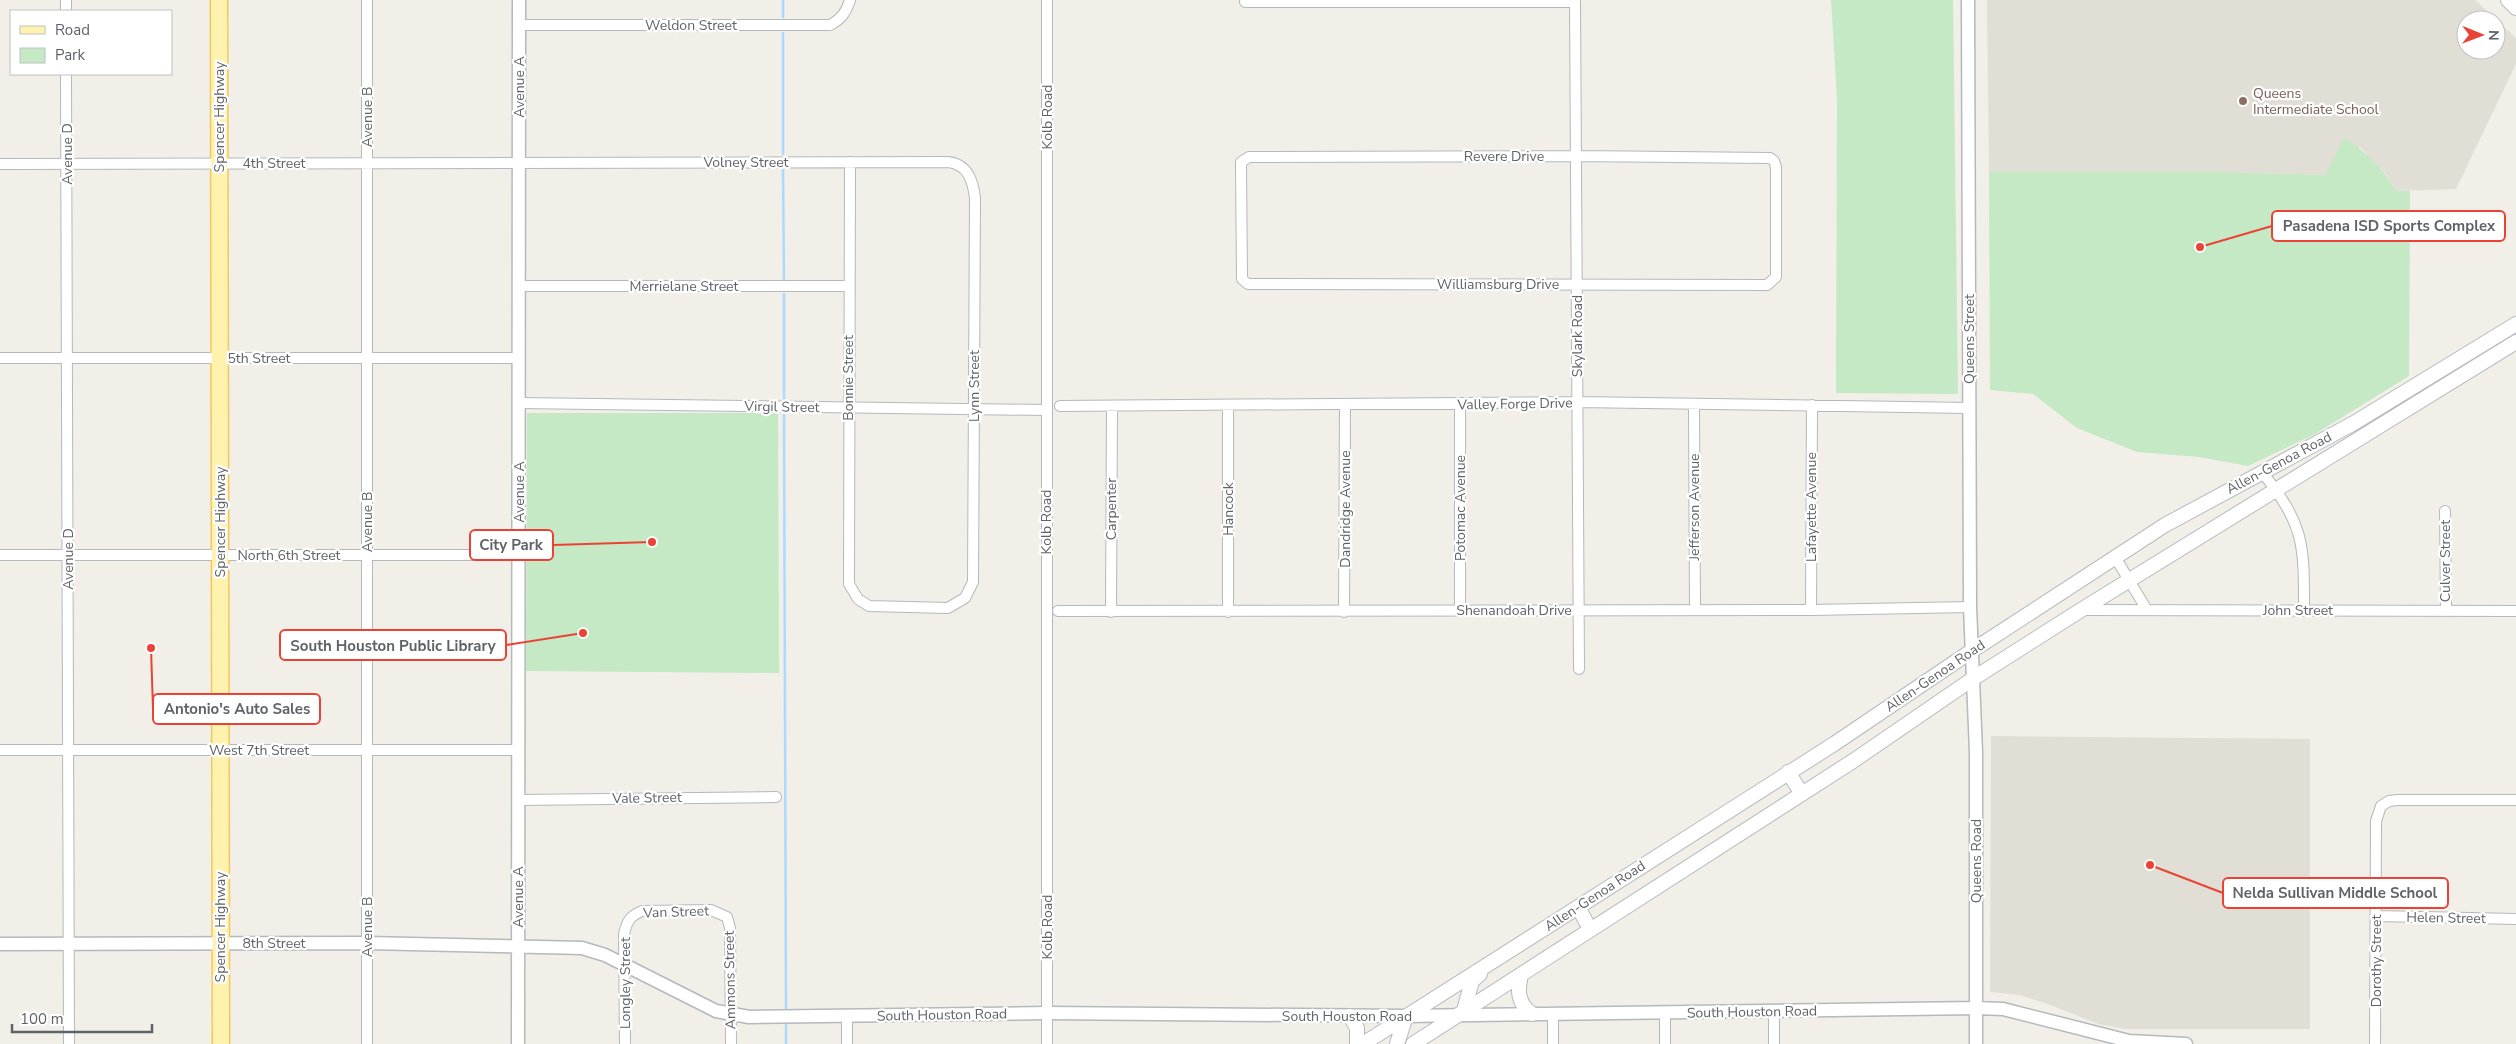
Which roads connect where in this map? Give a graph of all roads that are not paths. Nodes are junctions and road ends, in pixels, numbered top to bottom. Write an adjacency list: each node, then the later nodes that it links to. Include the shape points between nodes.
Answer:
1 (219, 0): 15 (main road, Spencer Highway)
2 (367, 0): 17 (street, Avenue B)
3 (519, 0): 10 (street, Avenue A)
4 (850, 0): 10 (street, Weldon Street, via 839,20 830,25)
5 (1046, 0): 46 (street, Kolb Road)
6 (1968, 0): 44 (street, Queens Street)
7 (2508, 0): 9 (main road)
8 (1245, 2): 12 (street, Skylark Road, via 1575,2)
9 (2516, 8)
10 (519, 25): 18 (street, Avenue A)
11 (66, 75): 14 (street, Avenue D)
12 (1577, 156): 20 (street, Revere Drive, via 1770,158 1776,167); 21 (street, Revere Drive, via 1249,157 1241,162); 22 (street, Skylark Road)
13 (850, 162): 18 (street, Volney Street); 19 (street, Volney Street, via 948,162 956,163); 24 (street, Bonnie Street)
14 (67, 163): 15 (street, 4th Street); 16 (street, 4th Street); 29 (street, Avenue D)
15 (219, 163): 17 (street, 4th Street); 30 (main road, Spencer Highway)
16 (0, 164)
17 (368, 164): 18 (street, 4th Street); 31 (street, Avenue B)
18 (518, 164): 23 (street, Avenue A)
19 (969, 173): 45 (street, Lynn Street, via 975,198)
20 (1777, 220): 22 (street, Williamsburg Drive, via 1776,277 1767,285)
21 (1241, 228): 22 (street, Williamsburg Drive, via 1241,274 1248,284)
22 (1577, 284): 34 (street, Skylark Road)
23 (519, 286): 24 (street, Merrielane Street); 32 (street, Avenue A)
24 (849, 286): 43 (street, Bonnie Street)
25 (2516, 324): 27 (main road, Allen-Genoa Road)
26 (2516, 342): 33 (main road, Allen-Genoa Road)
27 (2472, 350): 33 (main road); 47 (main road, Allen-Genoa Road, via 2354,423)
28 (0, 358): 29 (street, 5th Street)
29 (67, 358): 30 (street, 5th Street); 51 (street, Avenue D)
30 (220, 358): 31 (street, 5th Street); 52 (main road, Spencer Highway)
31 (367, 358): 32 (street, 5th Street); 53 (street, Avenue B)
32 (519, 358): 35 (street, Avenue A)
33 (2479, 365): 48 (main road, Allen-Genoa Road)
34 (1577, 402): 36 (street, Valley Forge Drive); 38 (street, Valley Forge Drive); 60 (street, Skylark Road)
35 (519, 403): 43 (street, Virgil Street); 54 (street, Avenue A)
36 (1694, 404): 39 (street, Valley Forge Drive); 61 (street, Jefferson Avenue)
37 (1345, 405): 38 (street, Valley Forge Drive); 42 (street, Valley Forge Drive); 71 (street, Dandridge Avenue)
38 (1460, 405): 59 (street, Potomac Avenue)
39 (1812, 405): 44 (street, Valley Forge Drive); 62 (street, Lafayette Avenue)
40 (1060, 406): 41 (street, Valley Forge Drive)
41 (1112, 406): 42 (street, Valley Forge Drive); 69 (street, Carpenter)
42 (1228, 406): 70 (street, Hancock)
43 (848, 408): 45 (street, Virgil Street); 57 (street, Bonnie Street, via 849,575 853,593 869,606 948,608)
44 (1969, 408): 58 (street, Queens Street)
45 (973, 409): 46 (street, Virgil Street); 57 (street, Lynn Street, via 973,582)
46 (1046, 410): 101 (street, Kolb Road)
47 (2262, 472): 48 (street); 55 (main road, Allen-Genoa Road, via 2202,503)
48 (2276, 490): 56 (main road, Allen-Genoa Road); 65 (street, via 2298,529 2304,561)
49 (2445, 512): 66 (street, Culver Street)
50 (0, 555): 51 (street, North 6th Street)
51 (68, 555): 52 (street, North 6th Street); 76 (street, Avenue D)
52 (220, 555): 53 (street, North 6th Street); 77 (main road, Spencer Highway)
53 (367, 555): 54 (street, North 6th Street); 78 (street, Avenue B)
54 (519, 555): 79 (street, Avenue A)
55 (2114, 557): 56 (street); 72 (main road, Allen-Genoa Road)
56 (2128, 581): 63 (main road, Allen-Genoa Road); 64 (street)
57 (965, 598)
58 (1970, 607): 62 (street, Shenandoah Drive); 72 (street, Queens Street)
59 (1460, 610): 60 (street, Shenandoah Drive); 71 (street, Shenandoah Drive)
60 (1579, 610): 61 (street, Shenandoah Drive); 73 (street, Skylark Road)
61 (1695, 610): 62 (street, Shenandoah Drive)
62 (1810, 610)
63 (2081, 610): 64 (street, John Street); 74 (main road, Allen-Genoa Road)
64 (2147, 610): 65 (street, John Street)
65 (2304, 610): 66 (street, John Street)
66 (2446, 610): 67 (street, John Street)
67 (2516, 611)
68 (1058, 612): 69 (street, Shenandoah Drive)
69 (1111, 612): 70 (street, Shenandoah Drive)
70 (1228, 612): 71 (street, Shenandoah Drive)
71 (1344, 612)
72 (1970, 652): 74 (street, Queens Street); 80 (main road, Allen-Genoa Road)
73 (1579, 669)
74 (1974, 678): 81 (main road, Allen-Genoa Road); 99 (street, Queens Road)
75 (0, 750): 76 (street, West 7th Street)
76 (68, 750): 77 (street, West 7th Street); 93 (street, Avenue D)
77 (220, 750): 78 (street, West 7th Street); 94 (main road, Spencer Highway)
78 (367, 750): 79 (street, West 7th Street); 91 (street, Avenue B)
79 (518, 750): 83 (street, Avenue A)
80 (1788, 772): 81 (main road); 85 (main road, Allen-Genoa Road)
81 (1802, 794): 90 (main road, Allen-Genoa Road)
82 (776, 797): 83 (street, Vale Street)
83 (518, 800): 95 (street, Avenue A)
84 (2516, 800): 86 (street, Dorothy Street, via 2398,800 2381,806 2376,821)
85 (1578, 907): 90 (main road); 96 (main road, Allen-Genoa Road)
86 (2376, 916): 88 (street, Helen Street); 127 (street, Dorothy Street)
87 (727, 917): 89 (street, Van Street, via 712,910 642,911); 103 (street, Ammons Street, via 730,928)
88 (2516, 919)
89 (626, 922): 97 (street, Longley Street)
90 (1590, 928): 98 (main road, Allen-Genoa Road)
91 (367, 943): 94 (street, 8th Street); 95 (street, 8th Street); 112 (street, Avenue B)
92 (0, 944): 93 (street, 8th Street)
93 (69, 944): 94 (street, 8th Street); 110 (street, Avenue D)
94 (220, 944): 111 (main road, Spencer Highway)
95 (518, 946): 97 (street, South Houston Road, via 582,948); 113 (street, Avenue A)
96 (1494, 962): 104 (main road, via 1472,981); 109 (main road, Allen-Genoa Road)
97 (624, 965): 103 (street, South Houston Road, via 700,1004); 114 (street, Longley Street)
98 (1521, 974): 104 (main road, Allen-Genoa Road); 105 (main road, via 1520,1000)
99 (1976, 1008): 100 (street, South Houston Road); 125 (street, Queens Road); 126 (street, South Houston Road, via 2003,1010 2129,1041)
100 (1774, 1012): 102 (street, South Houston Road); 124 (street)
101 (1047, 1013): 107 (street, South Houston Road); 108 (street, South Houston Road); 117 (street, Kolb Road)
102 (1665, 1013): 106 (street, South Houston Road); 123 (street)
103 (731, 1014): 107 (street, South Houston Road, via 749,1017); 115 (street, Ammons Street)
104 (1462, 1014): 105 (street, South Houston Road); 109 (street, South Houston Road); 121 (main road, Allen-Genoa Road)
105 (1532, 1014): 106 (street, South Houston Road)
106 (1553, 1014): 122 (street)
107 (847, 1016): 116 (street)
108 (1350, 1016): 109 (street, South Houston Road); 118 (main road, via 1357,1028)
109 (1406, 1016): 119 (main road, Allen-Genoa Road); 120 (main road)
110 (69, 1044)
111 (220, 1044)
112 (367, 1044)
113 (518, 1044)
114 (625, 1044)
115 (730, 1044)
116 (847, 1044)
117 (1047, 1044)
118 (1357, 1044)
119 (1363, 1044)
120 (1397, 1044)
121 (1413, 1044)
122 (1553, 1044)
123 (1665, 1044)
124 (1774, 1044)
125 (1976, 1044)
126 (2186, 1044)
127 (2376, 1044)

